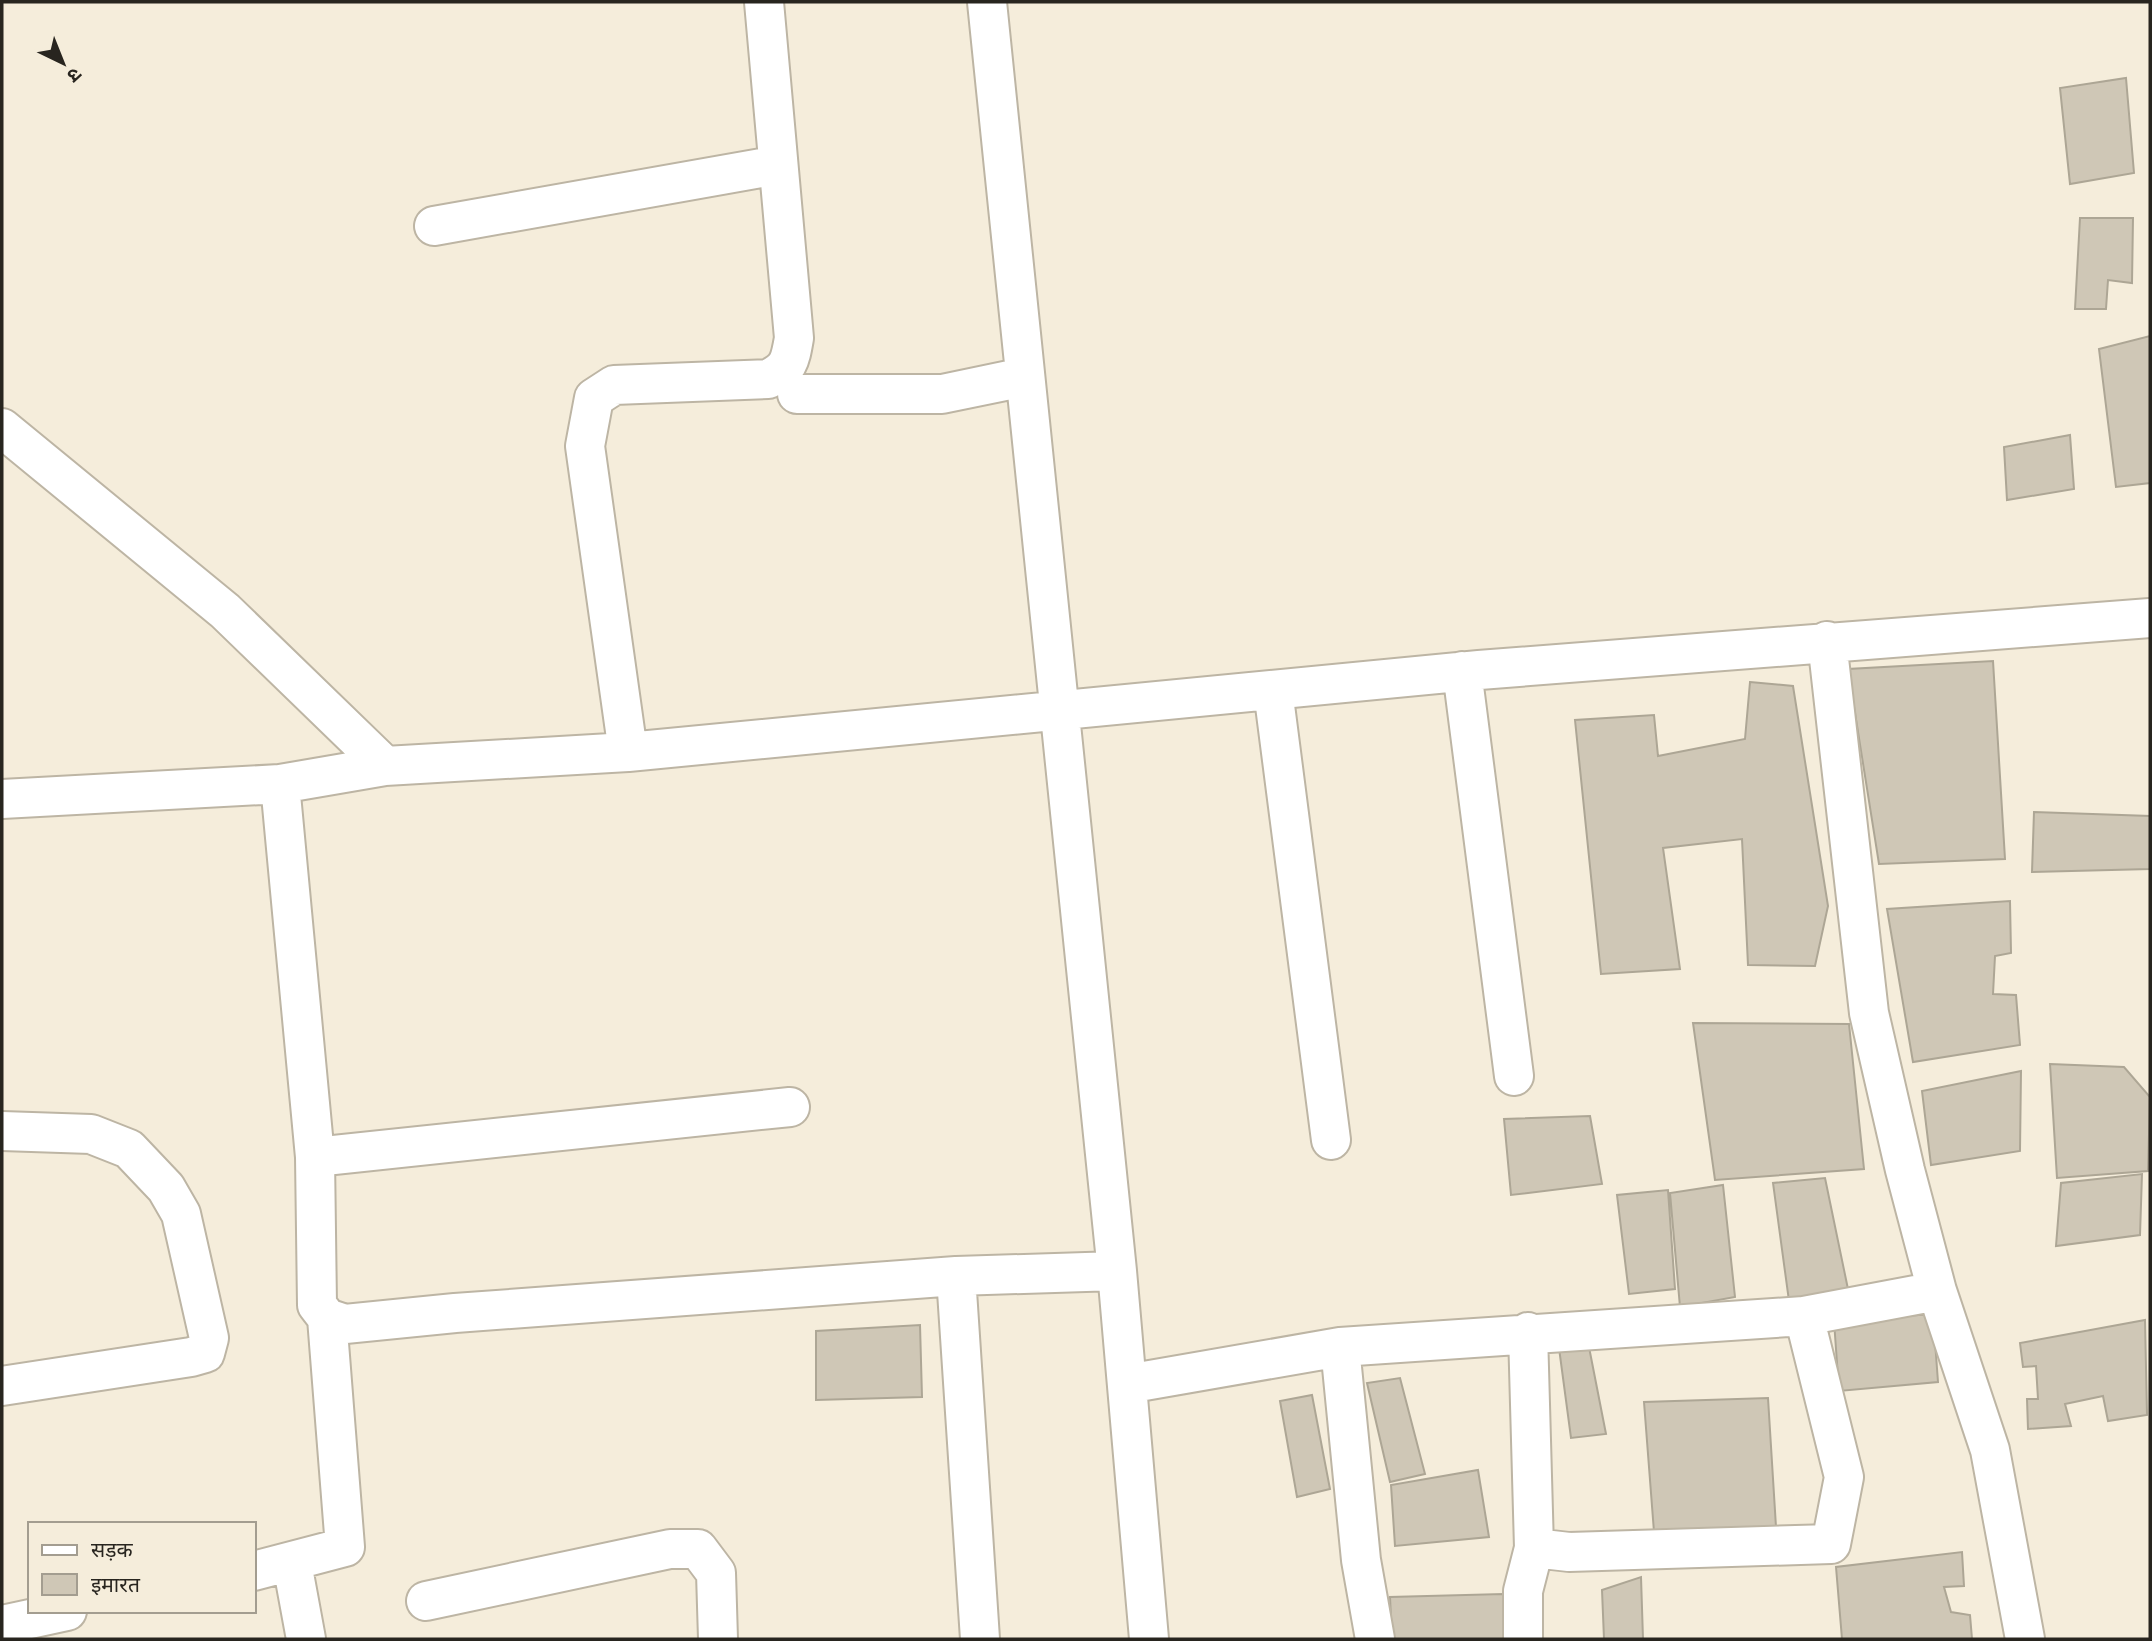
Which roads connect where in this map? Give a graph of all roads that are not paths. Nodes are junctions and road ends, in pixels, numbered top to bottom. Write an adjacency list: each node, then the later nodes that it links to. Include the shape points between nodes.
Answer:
1 (764, 2): 3 (street)
2 (987, 2): 5 (street)
3 (778, 165): 4 (street); 13 (street, via 794,338 786,370 768,379 614,385 594,398 585,446)
4 (434, 226)
5 (1024, 377): 6 (street, via 942,394); 12 (street)
6 (797, 394)
7 (2, 428): 14 (street, via 225,611)
8 (2150, 618): 9 (street)
9 (1828, 641): 10 (street); 24 (street, via 1869,1013)
10 (1462, 671): 11 (street); 17 (street)
11 (1273, 690): 12 (street); 20 (street)
12 (1059, 710): 13 (street); 22 (street)
13 (628, 752): 14 (street)
14 (385, 766): 15 (street)
15 (280, 784): 16 (street); 21 (street)
16 (2, 799)
17 (1514, 1076)
18 (790, 1107): 21 (street)
19 (2, 1131): 30 (street, via 90,1134 129,1149 166,1188 181,1214 209,1338 205,1353 191,1357)
20 (1331, 1140)
21 (315, 1157): 26 (street, via 317,1305)
22 (1117, 1271): 23 (street); 29 (street)
23 (956, 1276): 26 (street, via 345,1324); 39 (street)
24 (1937, 1291): 25 (street); 43 (street, via 1990,1450)
25 (1804, 1315): 27 (street); 31 (street, via 1844,1477 1831,1544 1569,1552)
26 (327, 1318): 32 (street, via 345,1547)
27 (1528, 1332): 28 (street); 31 (street)
28 (1340, 1347): 29 (street); 41 (street, via 1361,1560)
29 (1127, 1384): 40 (street)
30 (2, 1386)
31 (1534, 1548): 42 (street, via 1523,1591)
32 (292, 1563): 33 (street); 37 (street)
33 (256, 1571)
34 (426, 1601): 38 (street, via 670,1549 698,1549 716,1573)
35 (58, 1613): 36 (street)
36 (2, 1625)
37 (306, 1639)
38 (718, 1639)
39 (980, 1639)
40 (1149, 1639)
41 (1375, 1639)
42 (1523, 1639)
43 (2025, 1639)

